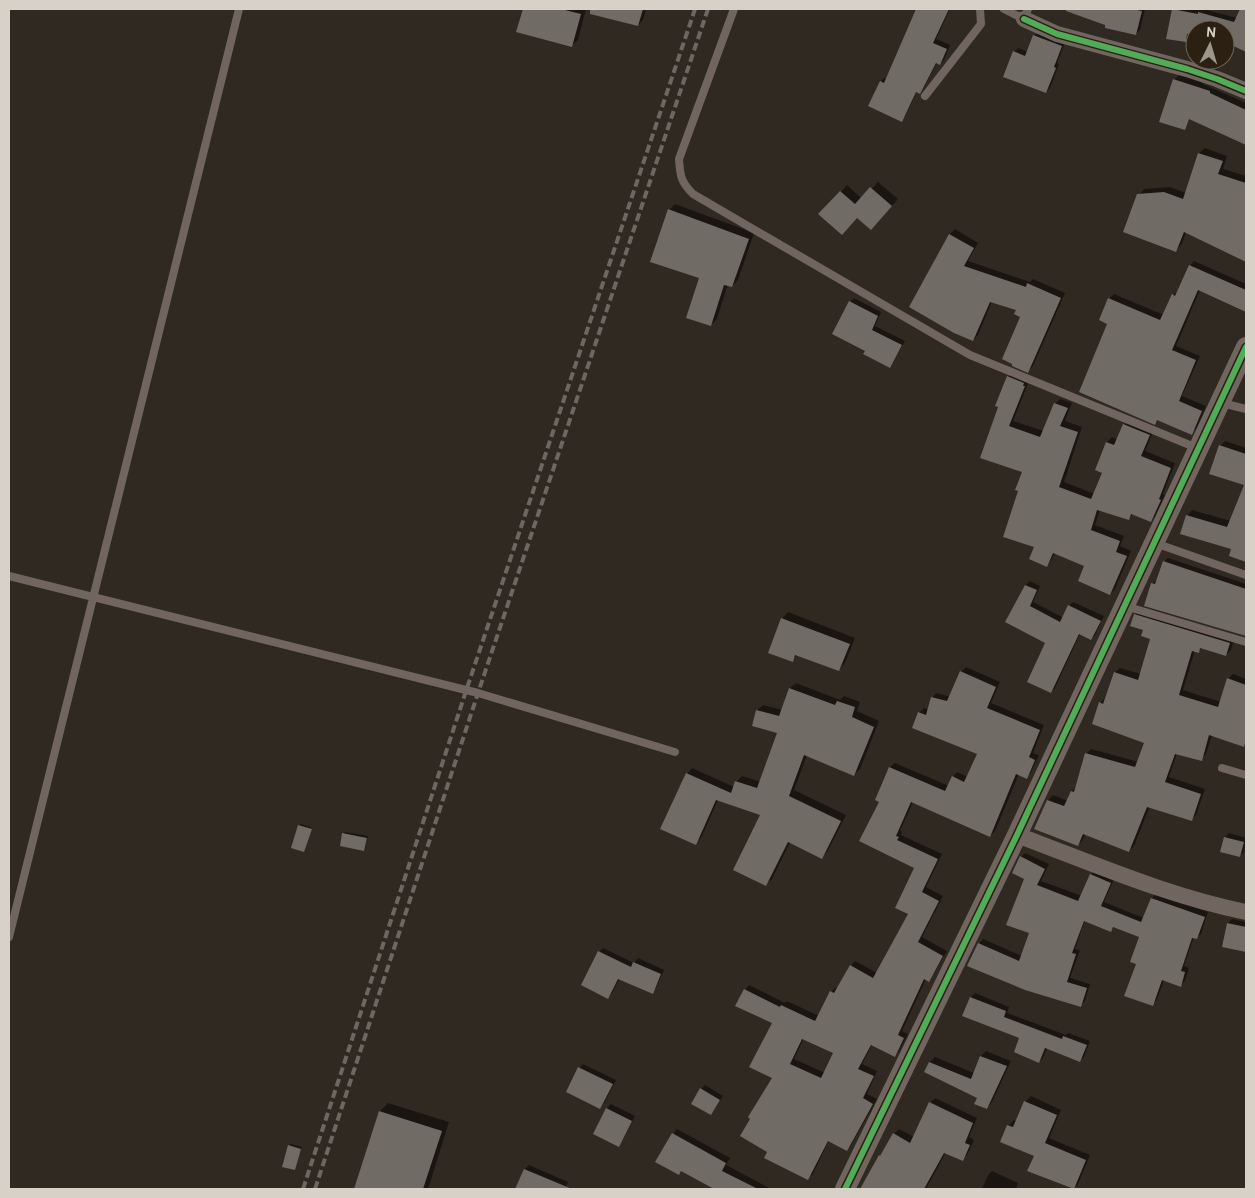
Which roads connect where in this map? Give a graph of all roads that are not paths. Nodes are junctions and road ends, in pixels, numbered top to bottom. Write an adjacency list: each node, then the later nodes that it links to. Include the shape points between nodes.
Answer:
1 (239, 9): 15 (lane)
2 (734, 9): 11 (lane, via 679,159 684,185 693,194 970,355)
3 (980, 9): 7 (lane, via 981,24)
4 (1004, 9): 5 (lane)
5 (1026, 14): 6 (street, via 1057,34 1217,78)
6 (1246, 91)
7 (925, 96)
8 (1246, 347): 9 (street)
9 (1220, 402): 10 (lane); 11 (street)
10 (1246, 409)
11 (1198, 449): 12 (street)
12 (1155, 543): 13 (lane); 16 (street)
13 (1246, 575)
14 (9, 576): 15 (lane)
15 (94, 597): 18 (lane, via 478,693); 23 (lane)
16 (1125, 606): 17 (lane); 21 (street)
17 (1246, 642)
18 (674, 752)
19 (1222, 768): 20 (lane)
20 (1246, 775)
21 (1017, 834): 22 (street, via 1166,892); 24 (street)
22 (1246, 912)
23 (9, 937)
24 (845, 1189)

